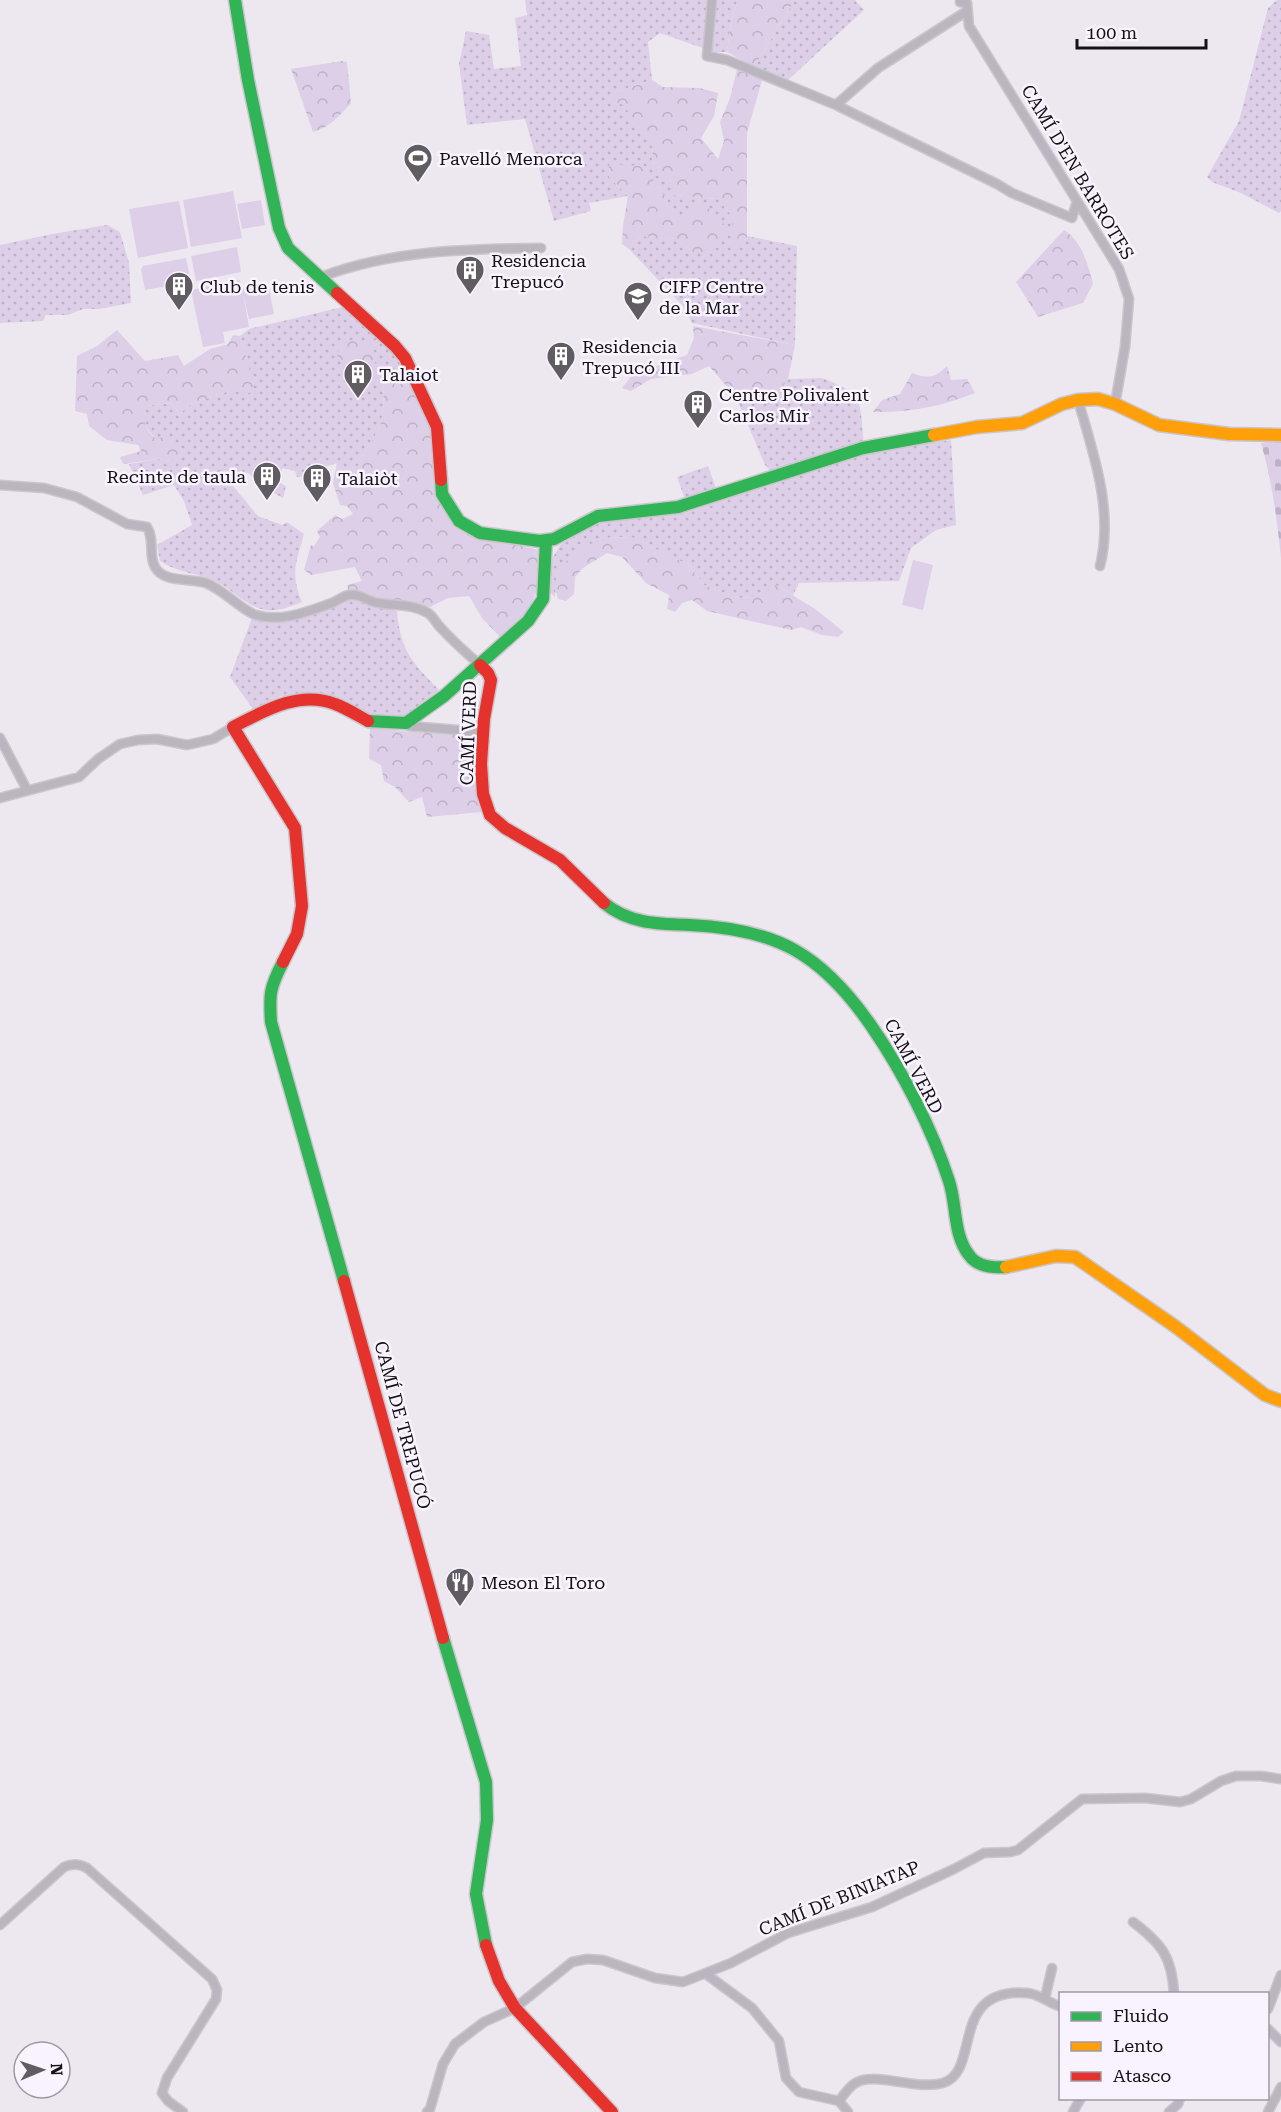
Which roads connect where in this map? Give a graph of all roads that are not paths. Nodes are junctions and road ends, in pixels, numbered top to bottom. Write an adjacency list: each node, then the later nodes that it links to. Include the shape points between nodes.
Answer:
1 (235, 0): 7 (street, via 279,228 288,248)
2 (712, 0): 4 (street, via 707,56 727,60)
3 (965, 3): 4 (street); 5 (street, CAMÍ D'EN BARROTES, via 969,26)
4 (836, 105): 5 (street, via 1012,193 1072,218)
5 (1077, 201): 9 (street, CAMÍ D'EN BARROTES, via 1119,269 1129,299)
6 (541, 248): 7 (street, via 405,256 362,263)
7 (321, 278): 12 (street, via 405,358 437,427 442,494 459,521 480,533)
8 (1078, 399): 9 (street); 12 (street, via 1022,423 977,426 863,448 678,507 598,516); 13 (street, via 1104,515)
9 (1115, 404): 10 (street, via 1159,425 1229,434)
10 (1281, 435)
11 (0, 485): 14 (street, via 44,488 77,497 127,524 147,527 155,567 161,572 206,583 255,615 288,617 347,596 393,603 430,613)
12 (546, 541): 14 (street, via 543,599 528,621)
13 (1100, 566)
14 (480, 665): 15 (street); 17 (street, CAMÍ VERD, via 490,676 491,687)
15 (406, 723): 16 (street, via 369,721 333,703 314,700 289,701); 17 (street)
16 (233, 727): 19 (street, via 213,739 187,745 157,739 120,744 79,777); 32 (street, CAMÍ DE TREPUCÓ, via 296,828 302,906 297,933 269,996 271,1022 433,1606 486,1782 487,1820 477,1911 499,1981)
17 (482, 732): 21 (street, CAMÍ VERD, via 483,792 488,814 561,860 602,902 626,916 651,923 734,927 762,933 793,947 827,973 880,1035 898,1067 943,1161 967,1256 979,1264 1012,1267 1057,1256 1075,1257 1265,1395)
18 (0, 738): 19 (street)
19 (27, 790): 20 (street)
20 (0, 798)
21 (1281, 1401)
22 (1281, 1779): 26 (street, CAMÍ DE BINIATAP, via 1236,1776 1180,1802 1082,1799 1018,1850 984,1853 872,1906 788,1933)
23 (1133, 1922): 28 (street, via 1157,1943 1170,1962)
24 (0, 1925): 38 (street, via 64,1867 80,1865 212,1979 216,1999 167,2078 162,2094)
25 (1052, 1968): 29 (street)
26 (706, 1974): 32 (street, CAMÍ DE BINIATAP, via 682,1982 586,1959 572,1962); 37 (street, via 752,2008 779,2041 786,2078 799,2092)
27 (1281, 1975): 31 (street)
28 (1174, 1992)
29 (1045, 1998): 30 (street); 37 (street, via 1028,1993 993,1997 974,2019 956,2074 945,2082 922,2086 866,2079 853,2084)
30 (1059, 2005)
31 (1269, 2006)
32 (515, 2008): 39 (street, CAMÍ DE BINIATAP, via 484,2022 455,2044 443,2064); 40 (street, CAMÍ DE TREPUCÓ)
33 (1269, 2030): 34 (street)
34 (1281, 2042)
35 (1281, 2087): 43 (street)
36 (1179, 2100): 42 (street)
37 (839, 2101): 41 (street)
38 (183, 2112)
39 (428, 2112)
40 (612, 2112)
41 (848, 2112)
42 (1169, 2112)
43 (1268, 2112)

